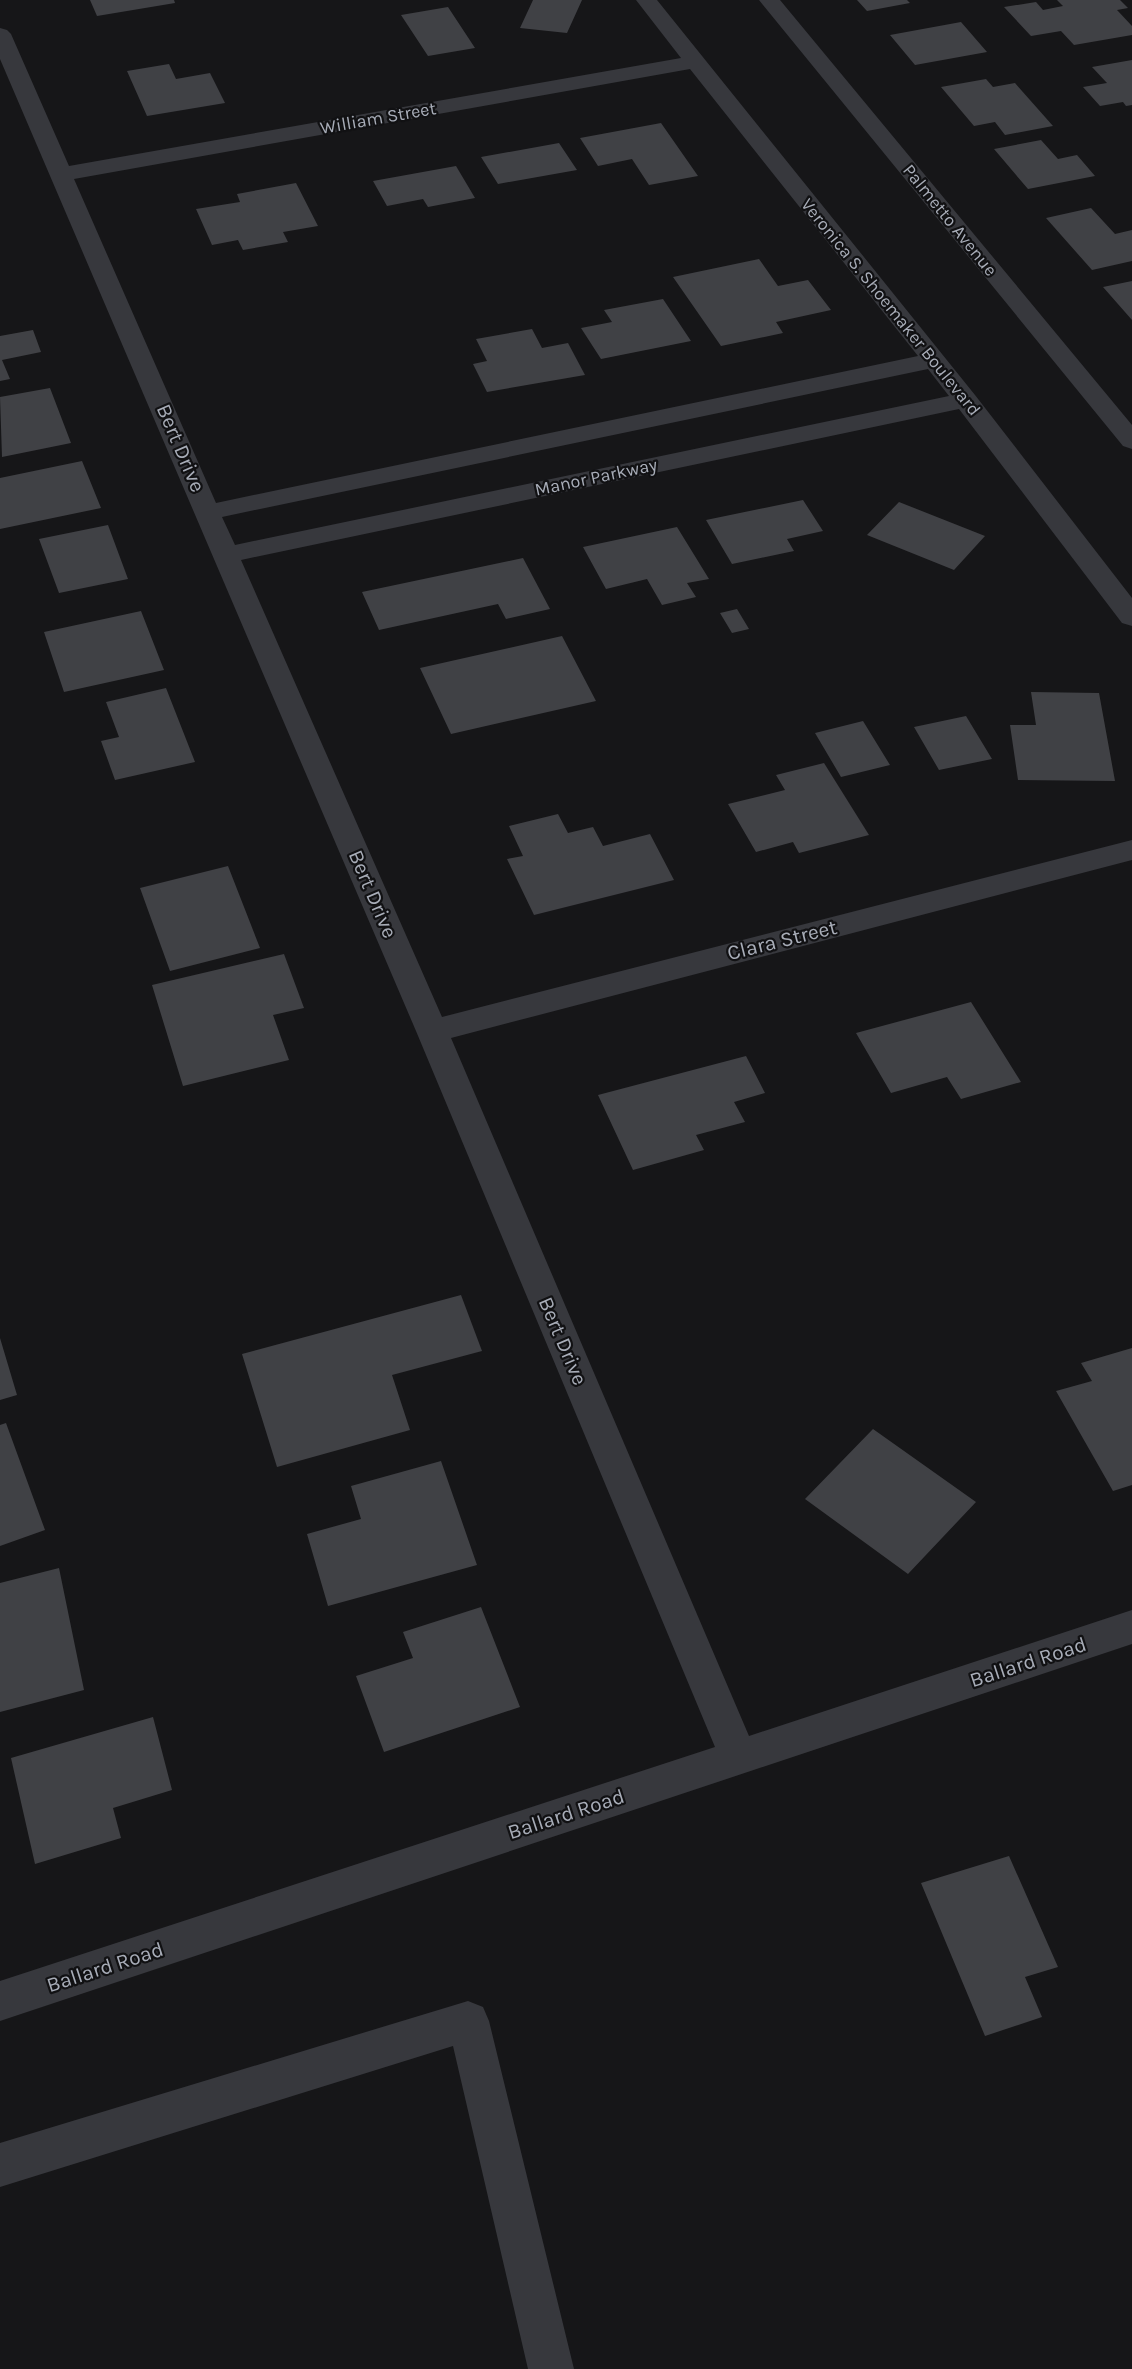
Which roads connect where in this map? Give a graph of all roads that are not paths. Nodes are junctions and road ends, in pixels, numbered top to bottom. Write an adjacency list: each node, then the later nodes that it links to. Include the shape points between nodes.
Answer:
1 (646, 0): 4 (street, Veronica S. Shoemaker Boulevard)
2 (769, 0): 8 (street, Palmetto Avenue)
3 (0, 34): 5 (street, Bert Drive)
4 (694, 62): 5 (street, William Street); 6 (street, Veronica S. Shoemaker Boulevard)
5 (63, 174): 9 (street, Bert Drive)
6 (934, 360): 7 (street, Veronica S. Shoemaker Boulevard); 9 (street)
7 (966, 400): 10 (street, Manor Parkway); 11 (street, Veronica S. Shoemaker Boulevard)
8 (1132, 441)
9 (209, 512): 10 (street, Bert Drive)
10 (227, 555): 13 (street, Bert Drive)
11 (1132, 617)
12 (1132, 850): 13 (street, Clara Street)
13 (432, 1031): 15 (street, Bert Drive)
14 (1132, 1627): 15 (street, Ballard Road)
15 (739, 1758): 16 (street, Ballard Road)
16 (0, 2001)
17 (0, 2166): 18 (street, via 468,2021)
18 (551, 2369)

